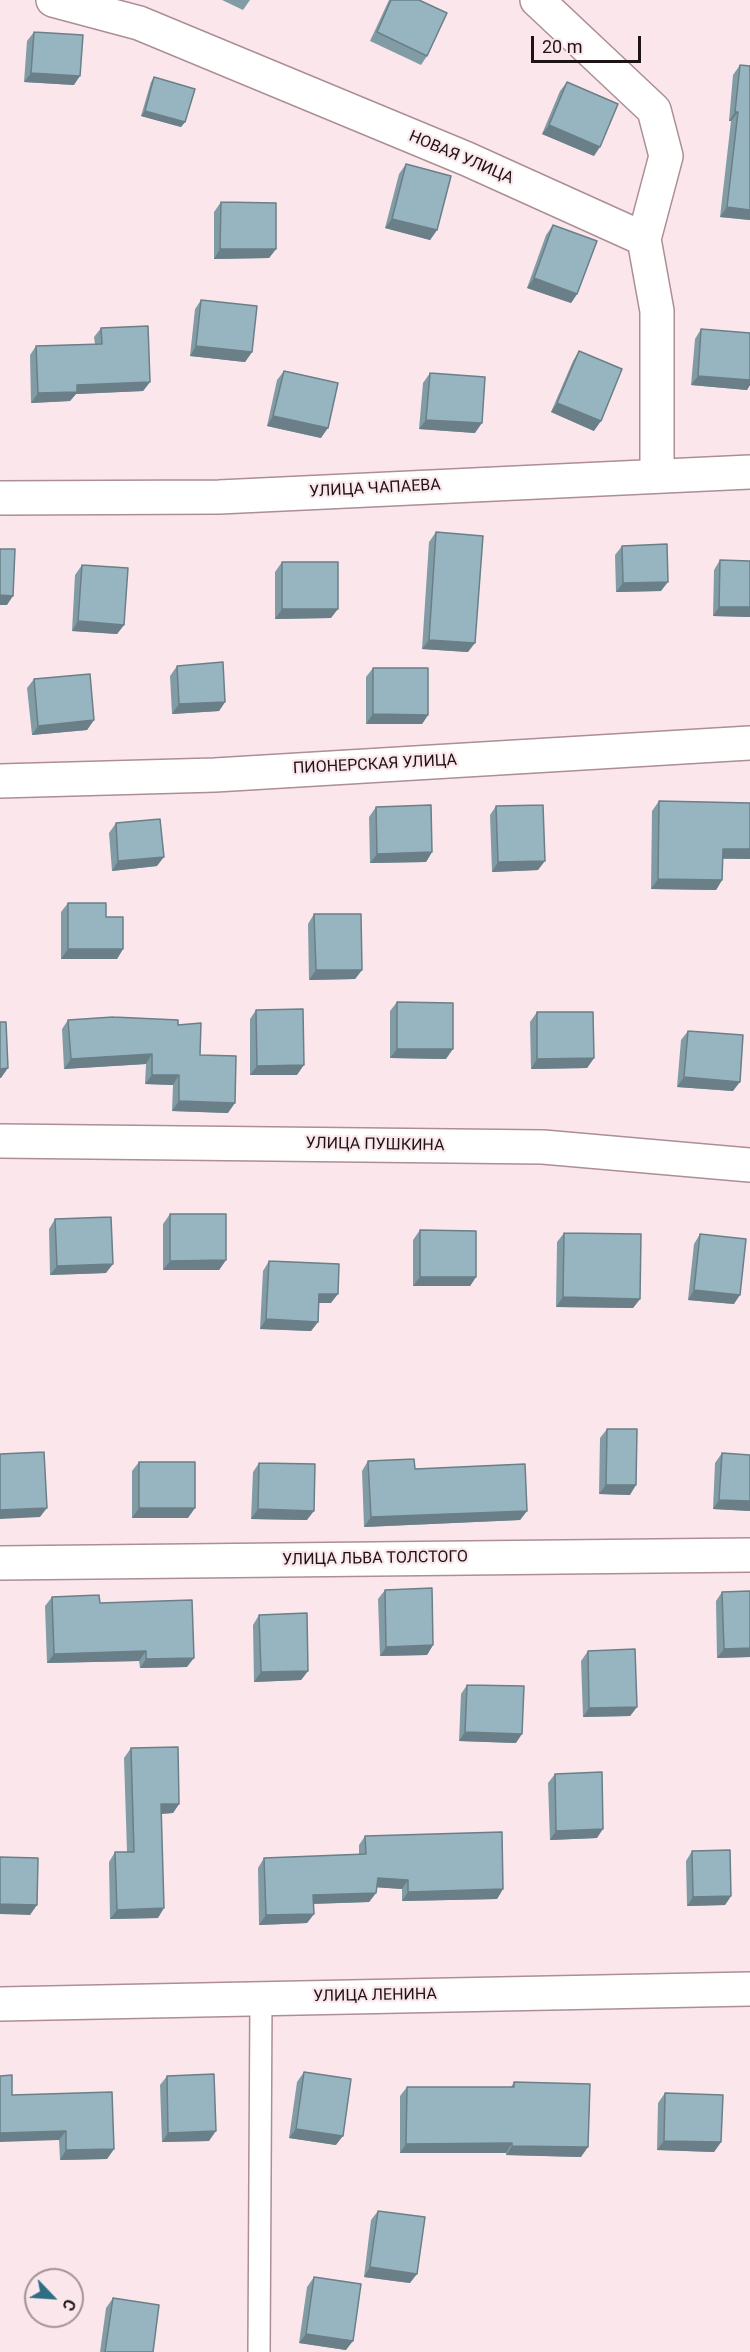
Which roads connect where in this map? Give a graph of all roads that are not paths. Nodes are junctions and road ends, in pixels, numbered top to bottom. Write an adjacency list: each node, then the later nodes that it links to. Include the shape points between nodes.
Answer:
1 (53, 0): 3 (street, НОВАЯ УЛИЦА, via 139,22 467,159)
2 (537, 0): 3 (street, via 654,110 666,156)
3 (644, 239): 5 (street, via 657,311)
4 (750, 472): 5 (street, УЛИЦА ЧАПАЕВА)
5 (657, 476): 6 (street, УЛИЦА ЧАПАЕВА, via 219,497)
6 (0, 498)
7 (750, 743): 8 (street, ПИОНЕРСКАЯ УЛИЦА, via 215,775)
8 (0, 781)
9 (0, 1141): 10 (street, УЛИЦА ПУШКИНА, via 543,1147)
10 (750, 1165)
11 (750, 1555): 12 (street, УЛИЦА ЛЬВА ТОЛСТОГО)
12 (0, 1563)
13 (750, 1989): 14 (street, УЛИЦА ЛЕНИНА)
14 (261, 1999): 15 (street, УЛИЦА ЛЕНИНА); 16 (lane)
15 (0, 2004)
16 (259, 2352)

